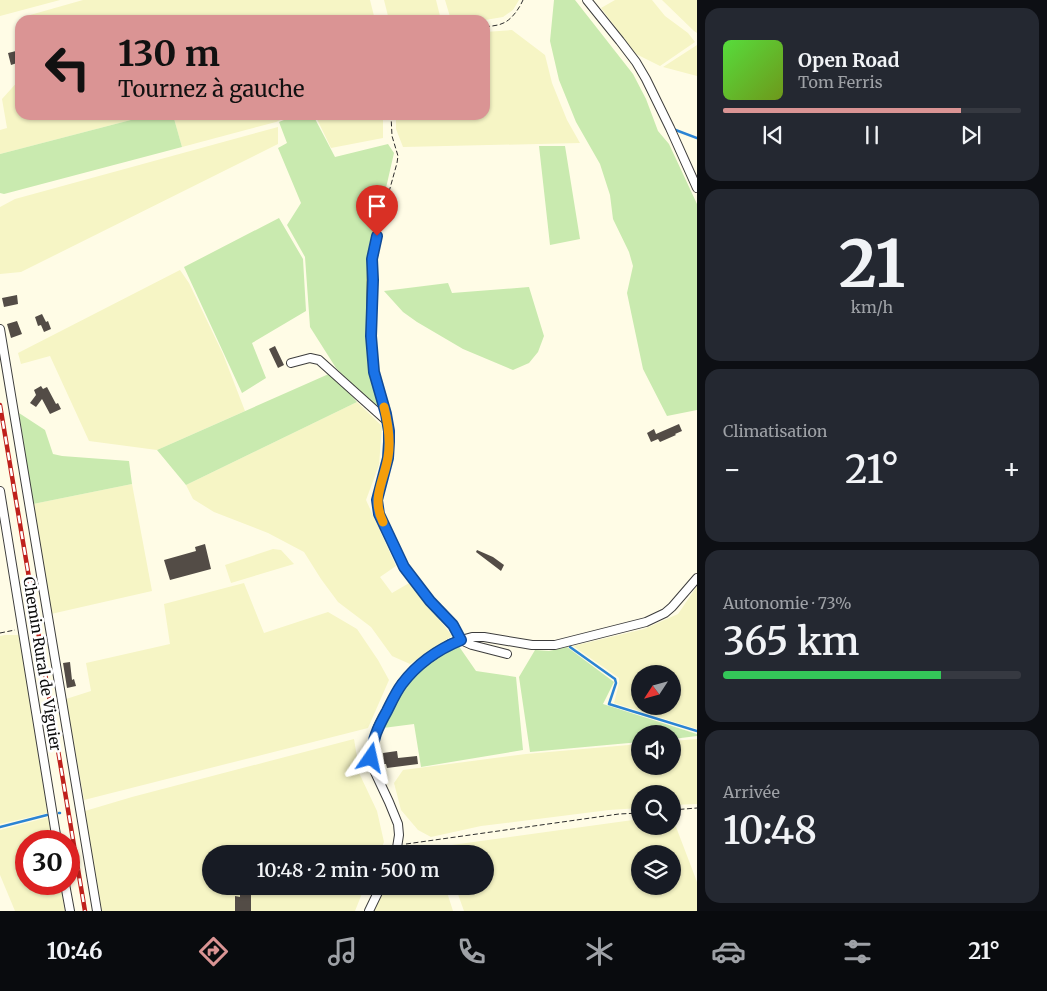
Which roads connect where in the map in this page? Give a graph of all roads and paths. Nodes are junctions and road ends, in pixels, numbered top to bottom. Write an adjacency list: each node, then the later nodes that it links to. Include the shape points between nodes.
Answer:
1 (523, 0): 3 (path, via 505,23)
2 (587, 0): 5 (street, via 646,79)
3 (490, 26)
4 (391, 120): 6 (path, via 398,156)
5 (697, 188)
6 (377, 236): 9 (street, via 372,259 371,336 374,372)
7 (0, 329): 24 (street)
8 (291, 363): 9 (street, via 310,358 319,360)
9 (387, 421): 14 (street, via 389,450 377,500 379,514 404,567 453,625)
10 (0, 491): 12 (street, Chemin Rural de Viguier)
11 (697, 578): 14 (street, via 665,613 612,631 544,646 484,637)
12 (23, 632): 13 (path); 19 (street, Chemin Rural de Viguier)
13 (0, 633)
14 (461, 640): 15 (street); 20 (street, via 429,658 410,674 374,737 373,768 398,824)
15 (507, 654)
16 (697, 808): 17 (path)
17 (681, 809)
18 (631, 813): 20 (path)
19 (55, 830)
20 (398, 845)
21 (67, 895): 23 (street)
22 (377, 895): 25 (street)
23 (70, 911)
24 (97, 911)
25 (370, 911)

